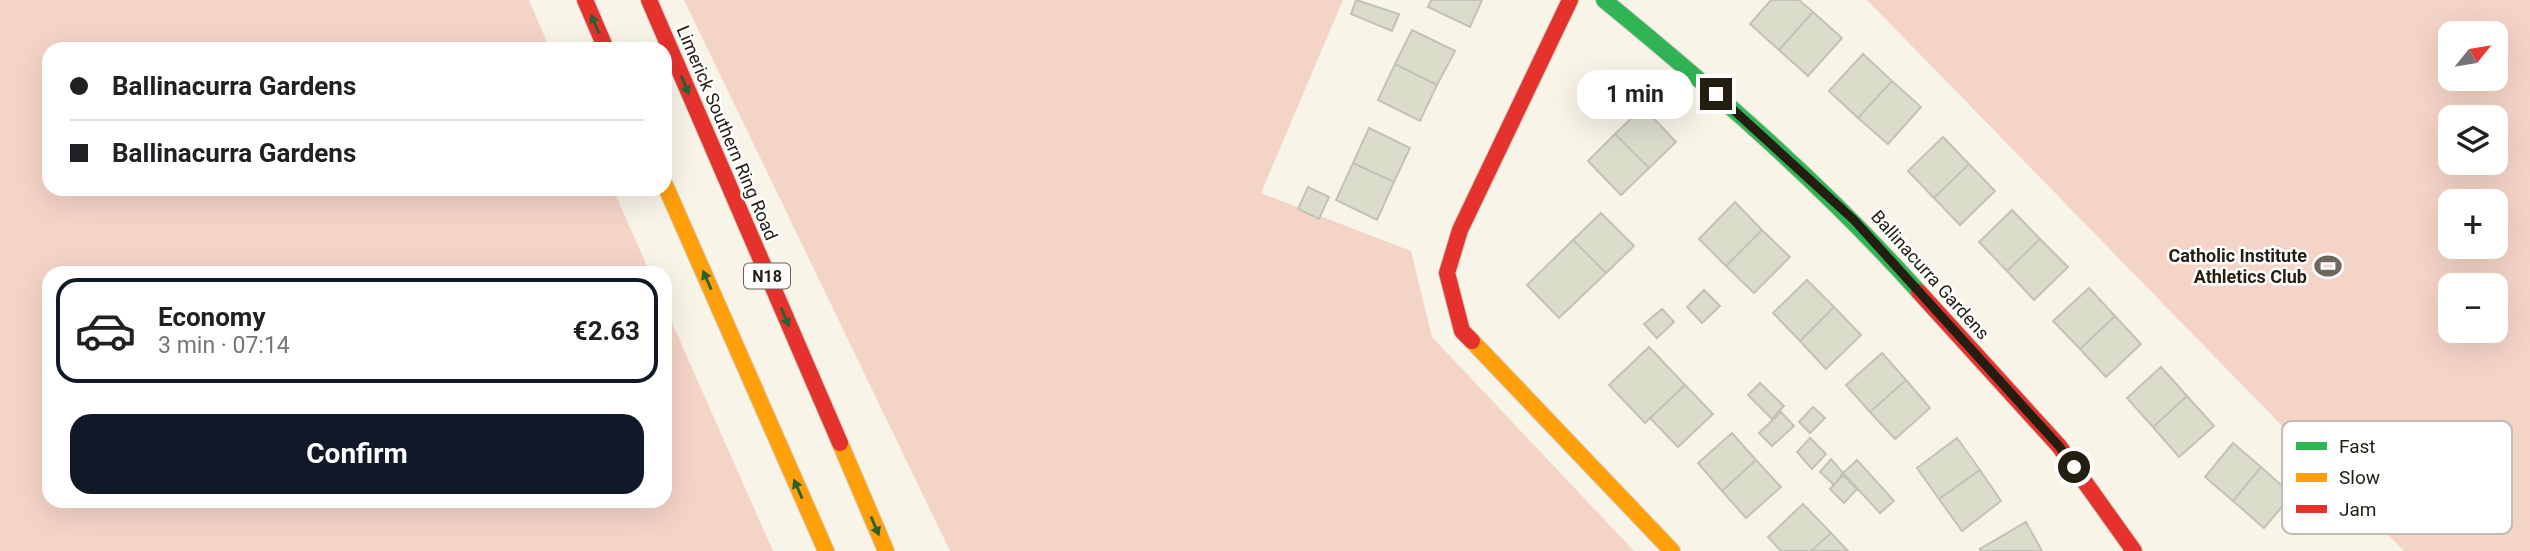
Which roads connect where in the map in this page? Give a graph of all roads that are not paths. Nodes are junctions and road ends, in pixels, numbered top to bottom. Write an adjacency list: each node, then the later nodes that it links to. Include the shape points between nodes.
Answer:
1 (585, 0): 5 (main road, one-way to 1)
2 (649, 0): 6 (main road, Limerick Southern Ring Road / N18, one-way to 6)
3 (1570, 0): 11 (main road, via 1460,230 1447,273 1462,331)
4 (1604, 0): 12 (main road, Ballinacurra Gardens, via 1697,76 1854,220 2059,446)
5 (603, 42)
6 (667, 42)
7 (672, 53): 10 (main road, Limerick Southern Ring Road / N18, one-way to 10)
8 (669, 196): 9 (main road, one-way to 8)
9 (826, 551)
10 (886, 551)
11 (1672, 551)
12 (2134, 551)

